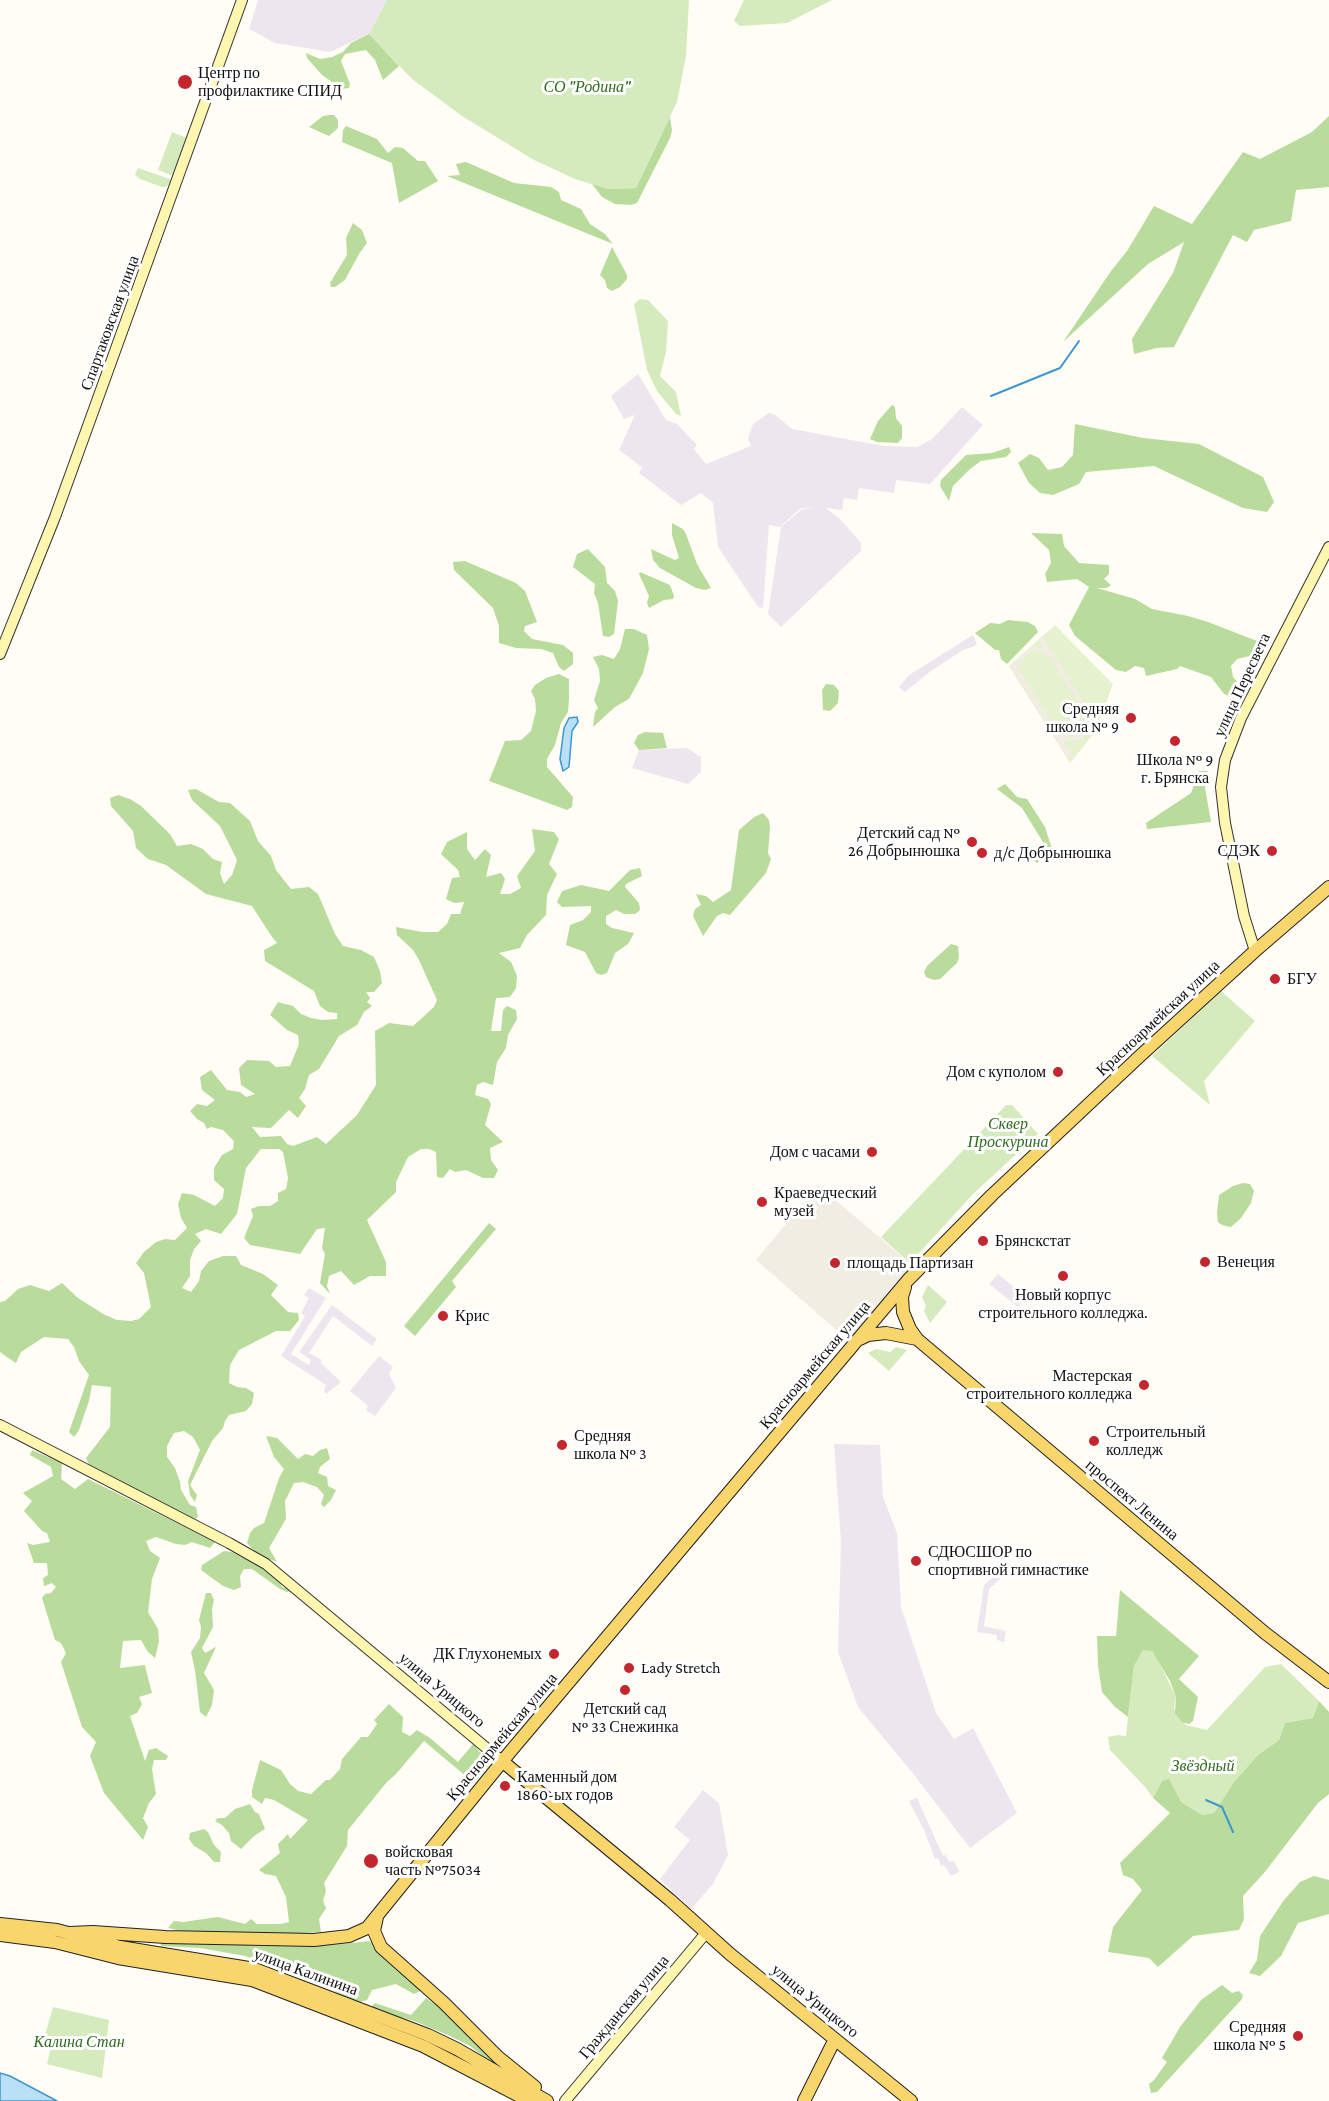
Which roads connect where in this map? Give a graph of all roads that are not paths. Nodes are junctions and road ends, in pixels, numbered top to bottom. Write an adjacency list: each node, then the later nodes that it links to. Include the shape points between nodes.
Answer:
1 (242, 0): 3 (main road, Спартаковская улица, via 55,517)
2 (1329, 547): 5 (main road, улица Пересвета, via 1241,718 1225,760 1221,787 1225,823)
3 (0, 654)
4 (1329, 887): 5 (main road, Красноармейская улица)
5 (1255, 951): 6 (main road, Красноармейская улица, via 992,1195)
6 (908, 1281): 7 (main road, via 903,1312); 8 (main road, Красноармейская улица)
7 (917, 1339): 8 (main road, via 885,1333); 10 (main road, проспект Ленина, via 1264,1633)
8 (858, 1340): 11 (main road, Красноармейская улица)
9 (0, 1425): 11 (main road, улица Урицкого, via 266,1564)
10 (1329, 1682)
11 (502, 1761): 12 (main road, Красноармейская улица); 15 (main road, улица Урицкого)
12 (378, 1913): 14 (main road, Красноармейская улица, via 363,1931 329,1939); 19 (main road, via 374,1931 381,1947)
13 (0, 1924): 14 (main road, улица Калинина)
14 (69, 1933): 19 (main road, улица Калинина, via 120,1947 265,1972 435,2038)
15 (706, 1933): 17 (main road, улица Урицкого); 20 (main road, Гражданская улица)
16 (0, 1935): 18 (main road, улица Калинина, via 252,1980 423,2046)
17 (835, 2039): 21 (main road); 22 (main road, улица Урицкого)
18 (529, 2101)
19 (549, 2101)
20 (565, 2101)
21 (804, 2101)
22 (911, 2101)

